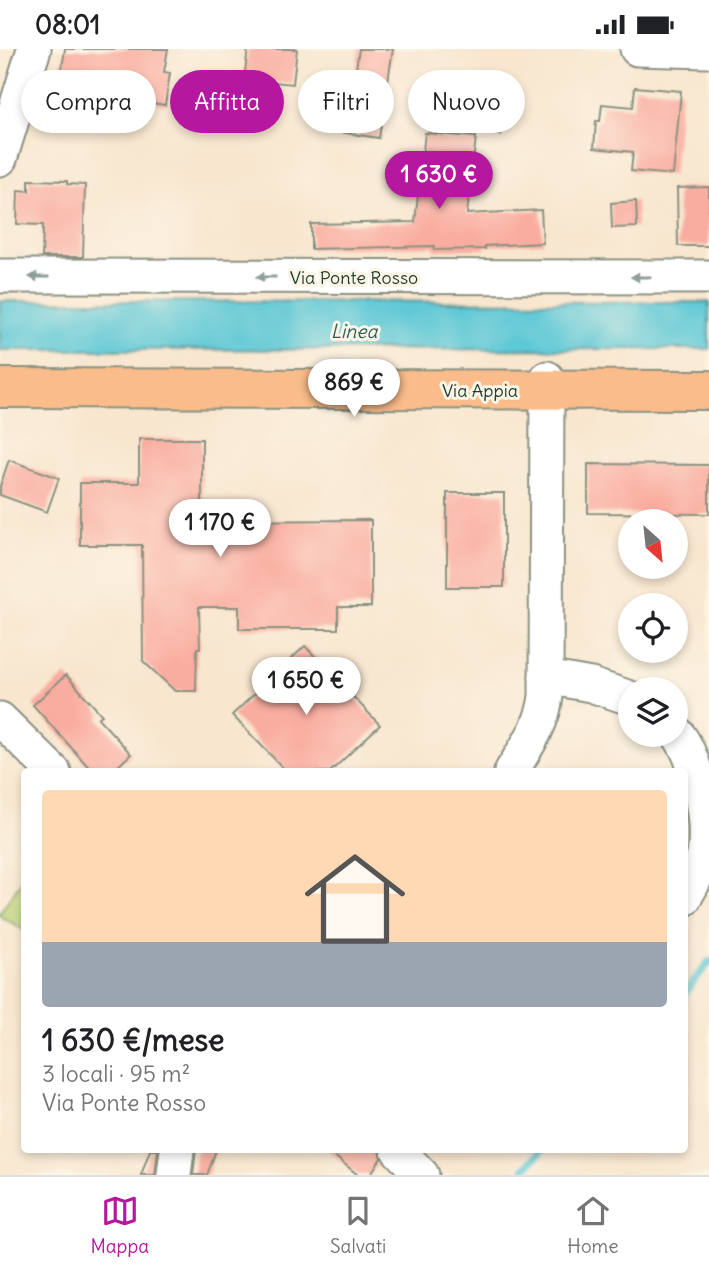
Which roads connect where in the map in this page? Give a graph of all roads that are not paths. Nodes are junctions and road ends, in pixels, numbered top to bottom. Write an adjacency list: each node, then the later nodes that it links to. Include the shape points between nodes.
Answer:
1 (34, 49): 4 (street)
2 (637, 49): 3 (street)
3 (707, 51)
4 (0, 159)
5 (0, 276): 6 (street, Via Ponte Rosso, one-way to 5)
6 (709, 277)
7 (547, 384): 8 (main road, Via Appia); 9 (main road, Via Appia); 10 (street)
8 (0, 388)
9 (709, 390)
10 (546, 677): 11 (street); 15 (street, via 541,720)
11 (618, 694)
12 (0, 719): 14 (street)
13 (686, 747): 16 (street, via 697,773 705,842)
14 (50, 768)
15 (513, 768)
16 (688, 891)
17 (177, 1153): 19 (street)
18 (401, 1153): 20 (street)
19 (174, 1175)
20 (422, 1175)

